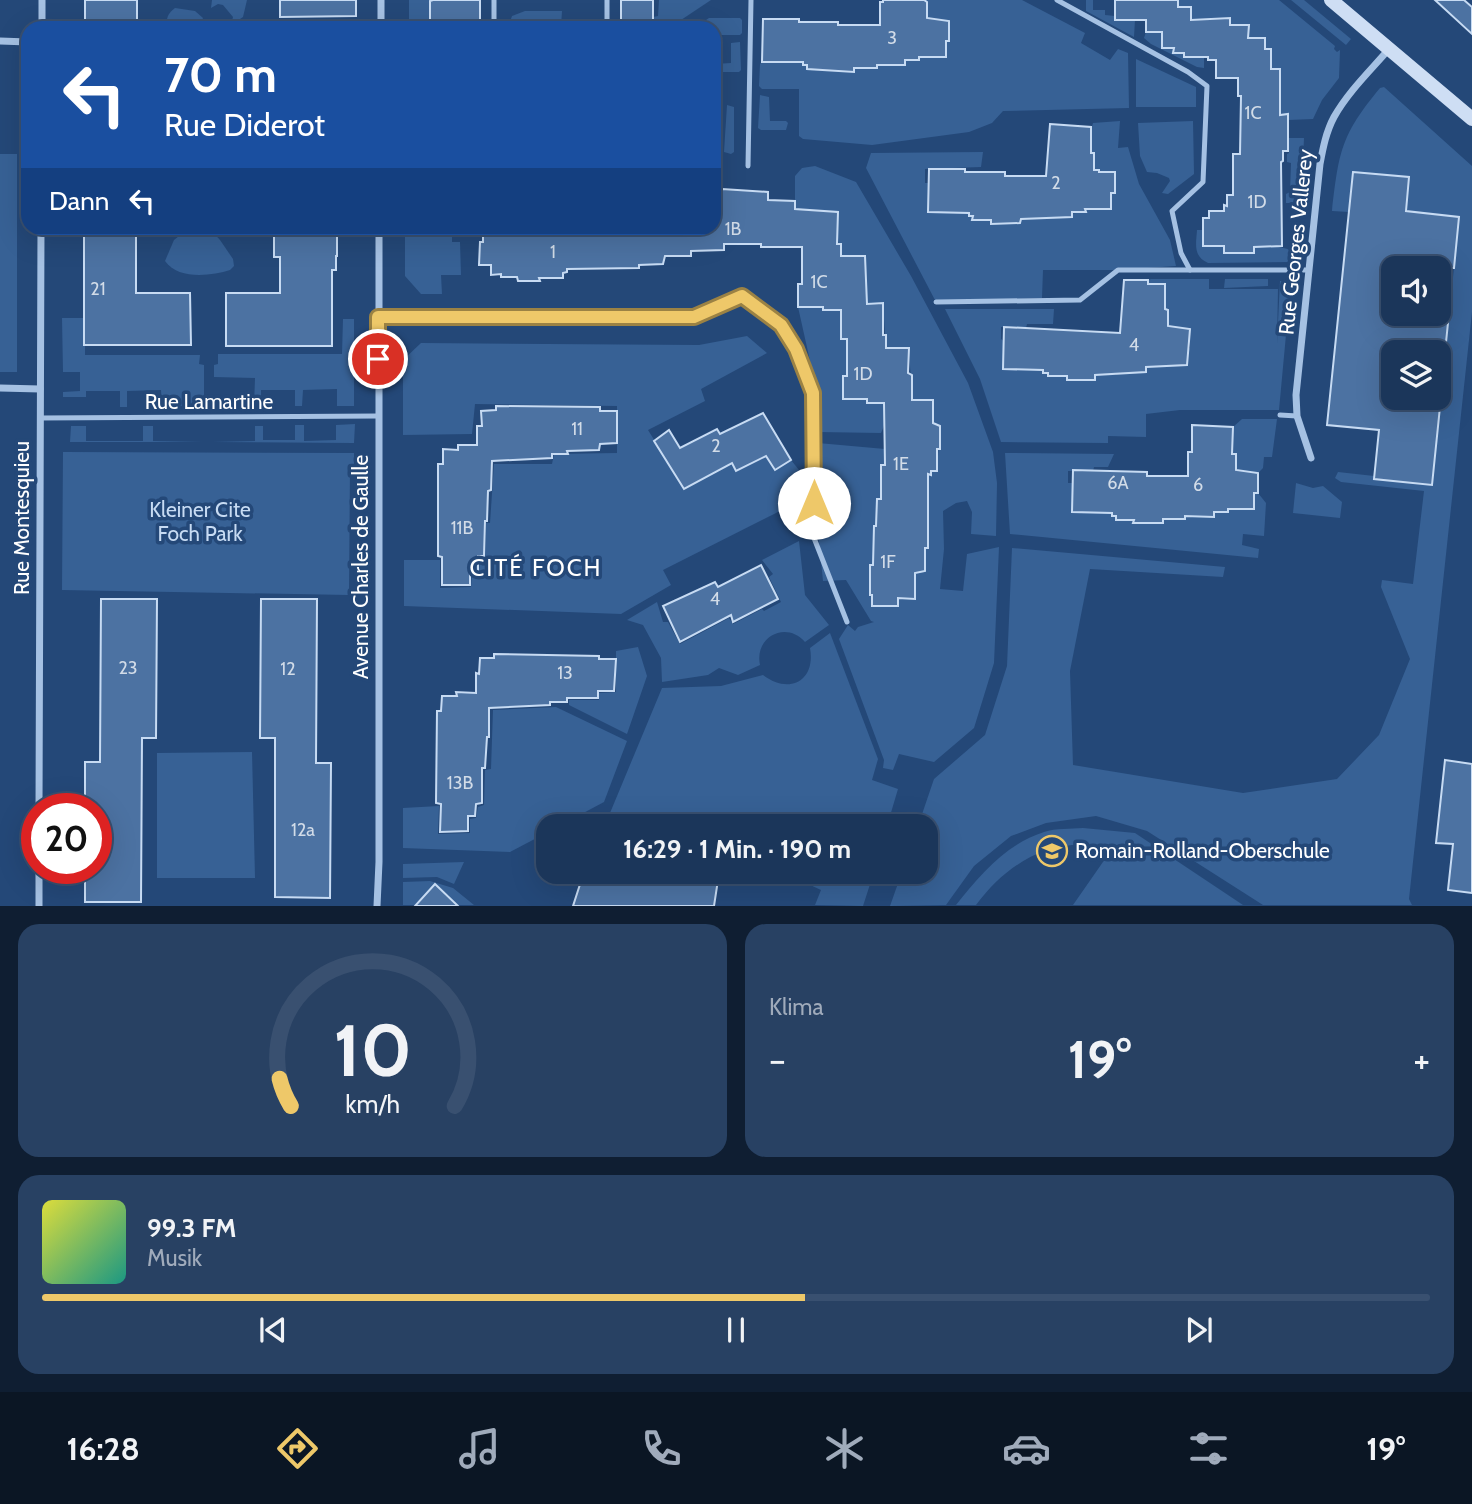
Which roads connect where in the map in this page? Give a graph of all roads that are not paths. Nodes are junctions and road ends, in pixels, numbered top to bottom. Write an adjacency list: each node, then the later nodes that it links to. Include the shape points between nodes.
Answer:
1 (42, 0): 8 (street)
2 (382, 0): 9 (street)
3 (494, 0): 10 (lane)
4 (607, 0): 11 (lane)
5 (751, 0): 16 (lane)
6 (1057, 0): 19 (lane, via 1207,86 1203,182 1172,211 1181,253)
7 (1331, 0): 14 (main road)
8 (42, 21)
9 (381, 21)
10 (494, 21)
11 (607, 21)
12 (0, 41): 13 (street)
13 (21, 41)
14 (1390, 48): 15 (main road); 20 (street, Rue Georges Vallerey, via 1346,99 1326,135)
15 (1472, 120)
16 (748, 166)
17 (41, 235): 25 (street, Rue Montesquieu)
18 (379, 235): 23 (street, Avenue Charles de Gaulle)
19 (1190, 270): 20 (lane); 22 (lane, via 1118,270 1080,300)
20 (1309, 270): 28 (street, Rue Georges Vallerey)
21 (742, 296): 23 (street, via 694,317); 31 (lane, via 781,325 813,393 814,538)
22 (936, 302)
23 (378, 317): 27 (street, Avenue Charles de Gaulle)
24 (0, 388): 25 (street)
25 (40, 390): 29 (street, Rue Montesquieu)
26 (1280, 415): 28 (lane)
27 (378, 416): 29 (lane, Rue Lamartine); 35 (street, Avenue Charles de Gaulle)
28 (1297, 416): 30 (street, Rue Georges Vallerey)
29 (40, 418): 32 (street, Rue Montesquieu)
30 (1311, 458)
31 (847, 622)
32 (39, 793)
33 (39, 884): 34 (street)
34 (39, 905)
35 (377, 905)

